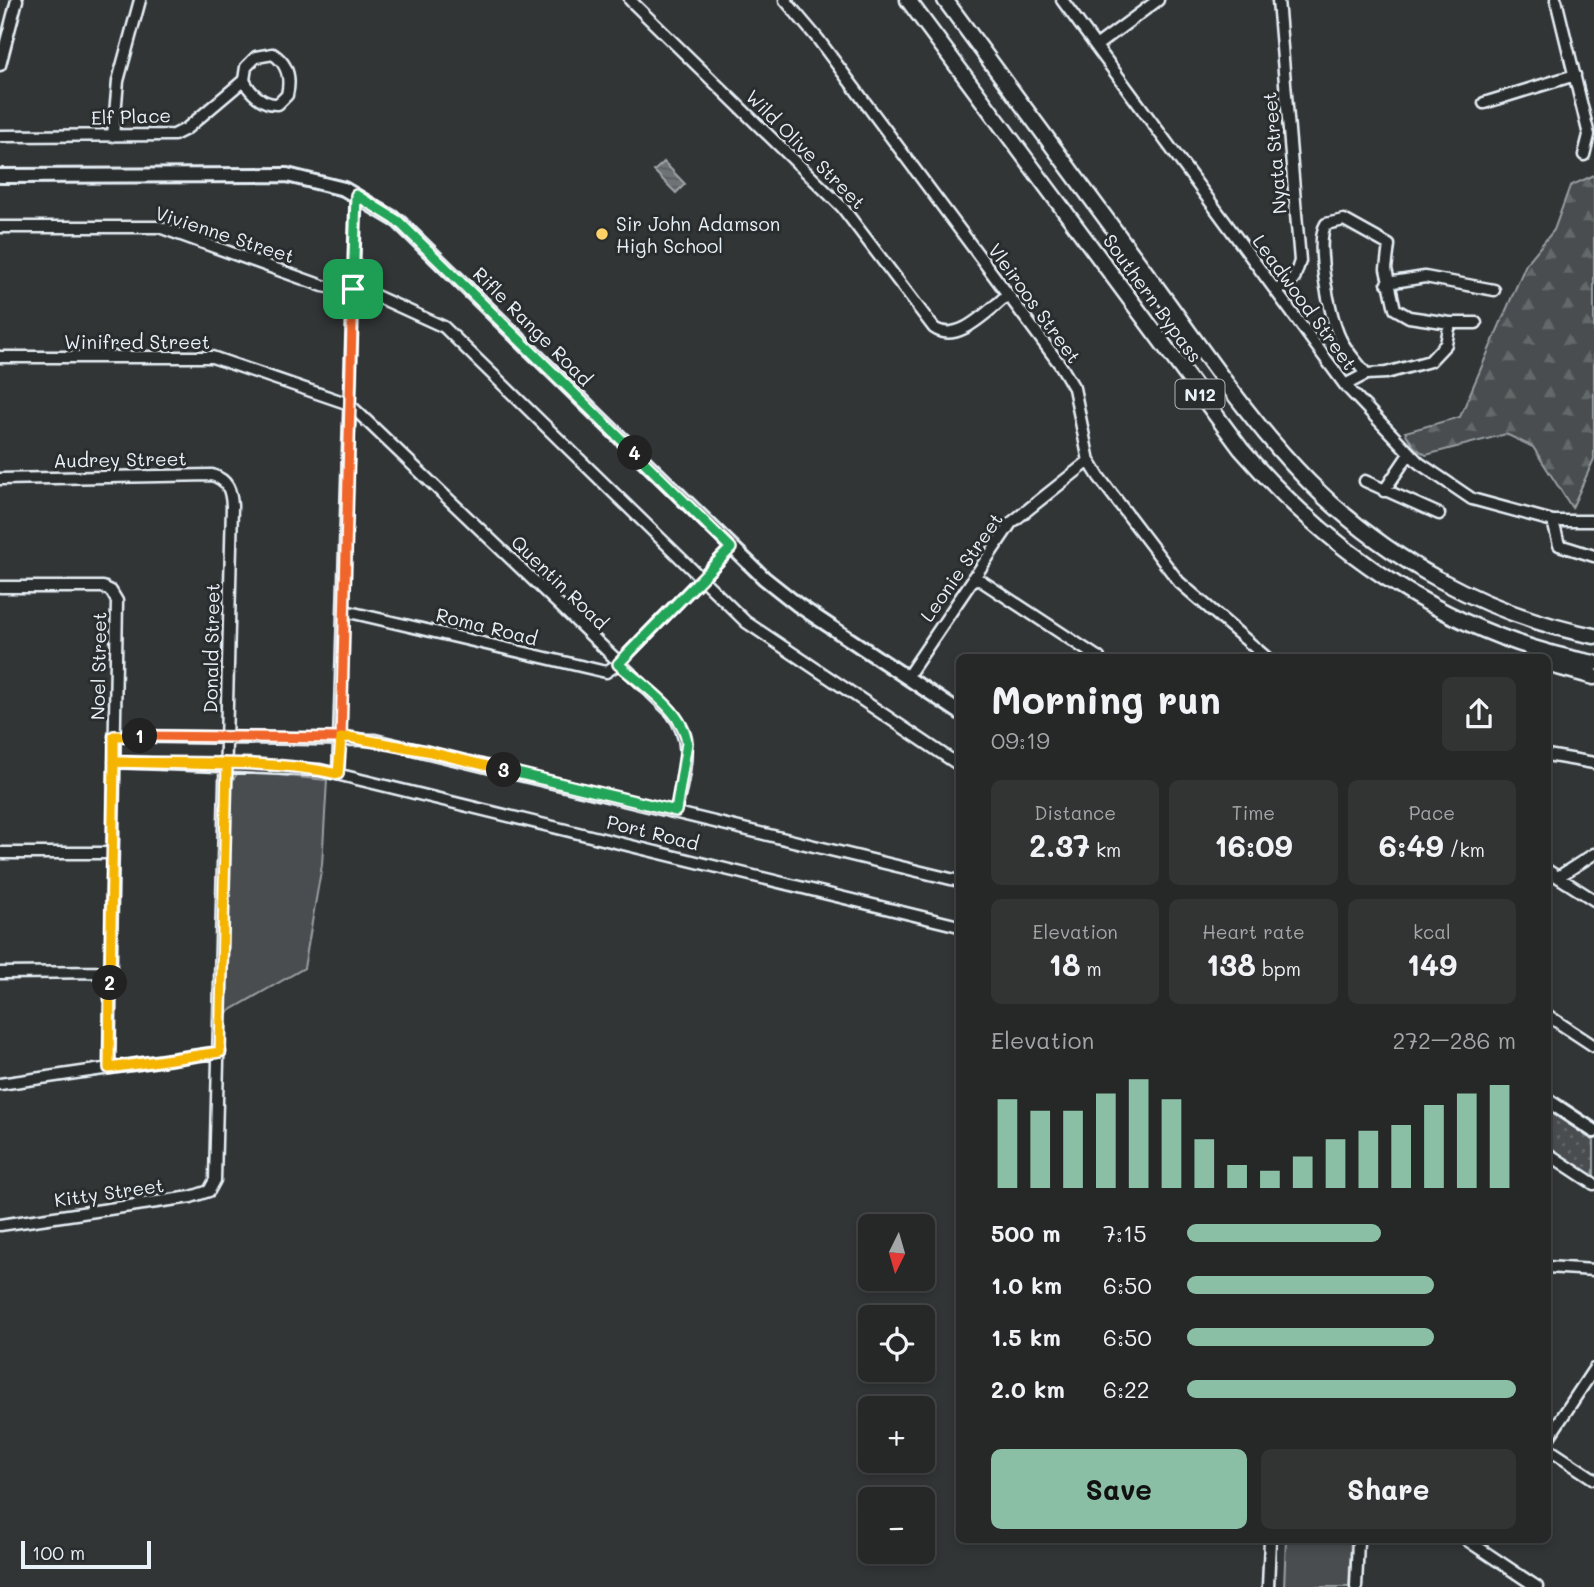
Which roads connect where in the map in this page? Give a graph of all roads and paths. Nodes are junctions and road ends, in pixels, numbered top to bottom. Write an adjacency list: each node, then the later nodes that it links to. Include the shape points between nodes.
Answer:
1 (17, 0): 12 (street)
2 (140, 0): 17 (street, via 118,81)
3 (630, 0): 26 (street, Wild Olive Street, via 842,207 931,325 943,334 960,331)
4 (785, 0): 26 (street, Vleiroos Street)
5 (908, 0): 50 (highway, Southern Bypass / N12, via 1261,473 1304,516 1367,567 1446,613)
6 (945, 0): 48 (highway, Southern Bypass / N12, via 1253,417 1310,483 1366,533 1418,568 1497,606)
7 (1062, 0): 11 (street, Leadwood Street)
8 (1158, 0): 11 (street)
9 (1278, 0): 25 (street, Nyata Street, via 1300,261 1294,279)
10 (1556, 0): 13 (street)
11 (1096, 46): 25 (street, Leadwood Street)
12 (0, 65)
13 (1575, 75): 15 (street); 18 (street, via 1590,135)
14 (244, 80): 14 (street, Elf Place, via 246,67 256,57 273,54 288,72 287,95 278,104 266,103); 17 (street, Elf Place, via 180,133)
15 (1484, 103)
16 (0, 136): 17 (street, Elf Place)
17 (113, 136)
18 (1584, 155)
19 (0, 176): 20 (main road, Rifle Range Road, via 269,173 312,179)
20 (356, 195): 23 (street); 42 (main road, Rifle Range Road, via 407,230)
21 (0, 227): 23 (street, Vivienne Street, via 159,227 323,286)
22 (1387, 283): 24 (street, via 1425,277); 27 (street, via 1392,303 1401,314); 30 (street, via 1389,245 1383,239 1344,220 1326,224 1322,232 1325,279 1337,331)
23 (353, 289): 32 (street); 45 (street, via 409,310 450,333)
24 (1494, 290)
25 (1276, 291): 31 (street, Leadwood Street)
26 (1008, 295): 34 (street, Vleiroos Street, via 1072,383)
27 (1450, 323): 28 (street); 30 (street, via 1446,344 1430,362)
28 (1476, 323)
29 (0, 357): 32 (street, Winifred Street, via 212,357)
30 (1366, 374): 31 (street)
31 (1345, 385): 33 (street, Leadwood Street)
32 (349, 404): 47 (street); 56 (street, Quentin Road)
33 (1409, 454): 37 (street); 40 (street, Leadwood Street, via 1472,499)
34 (1089, 461): 44 (street, Leonie Street, via 1019,515); 53 (street, Vleiroos Street, via 1179,582)
35 (0, 479): 38 (street, Audrey Street, via 212,475 222,479)
36 (1364, 481): 37 (street)
37 (1384, 491): 39 (street)
38 (231, 494): 62 (street, Donald Street)
39 (1438, 514)
40 (1553, 521): 41 (street, Leadwood Street); 43 (street, via 1559,545)
41 (1594, 521)
42 (731, 548): 45 (street); 58 (main road, Rifle Range Road, via 786,596)
43 (1594, 556)
44 (974, 576): 52 (street); 58 (street, Leonie Street)
45 (701, 577): 56 (street); 66 (street, via 759,632)
46 (0, 587): 61 (street, Noel Street, via 103,587 111,591 117,601)
47 (345, 611): 56 (street, Roma Road, via 606,672); 63 (street)
48 (1566, 629): 49 (highway); 51 (highway, Southern Bypass / N12)
49 (1594, 629)
50 (1492, 633): 54 (highway); 55 (highway, Southern Bypass / N12)
51 (1594, 636)
52 (1093, 654)
53 (1262, 654)
54 (1528, 654)
55 (1594, 663)
56 (618, 664): 70 (street, Quentin Road, via 671,712 684,733 687,743)
57 (1551, 665): 59 (highway)
58 (907, 677): 60 (main road, Rifle Range Road)
59 (1594, 677)
60 (956, 710)
61 (114, 736): 62 (street, Port Road); 65 (street, Noel Street)
62 (227, 738): 63 (street, Port Road); 68 (street, Donald Street)
63 (341, 738): 69 (street); 70 (street, Port Road, via 426,751)
64 (1551, 756): 67 (street)
65 (114, 762): 68 (street, Port Road); 72 (street, Noel Street)
66 (956, 763)
67 (1594, 763)
68 (227, 765): 69 (street, Port Road); 83 (street, Donald Street)
69 (338, 774): 78 (street, Port Road)
70 (676, 811): 76 (street, Port Road)
71 (0, 853): 72 (street)
72 (112, 853): 79 (street, Noel Street)
73 (1594, 854): 75 (street)
74 (1551, 873): 75 (street)
75 (1558, 877): 77 (street)
76 (956, 880)
77 (1594, 900)
78 (956, 925)
79 (110, 972): 80 (street); 84 (street, Noel Street)
80 (0, 973)
81 (1551, 1018): 82 (street)
82 (1594, 1046)
83 (220, 1052): 84 (street); 89 (street, Donald Street)
84 (109, 1068): 85 (street)
85 (0, 1084)
86 (1551, 1103): 87 (main road)
87 (1594, 1131)
88 (1551, 1156): 90 (street)
89 (215, 1180): 91 (street, Kitty Street, via 209,1191 191,1197)
90 (1594, 1184)
91 (0, 1225)
92 (1551, 1267): 93 (street)
93 (1594, 1270)
94 (1594, 1369): 95 (street)
95 (1551, 1434)
96 (1551, 1451): 97 (street)
97 (1594, 1479)
98 (1270, 1543): 101 (street)
99 (1358, 1543): 102 (street)
100 (1471, 1543): 103 (street)
101 (1268, 1587)
102 (1356, 1587)
103 (1537, 1587)

